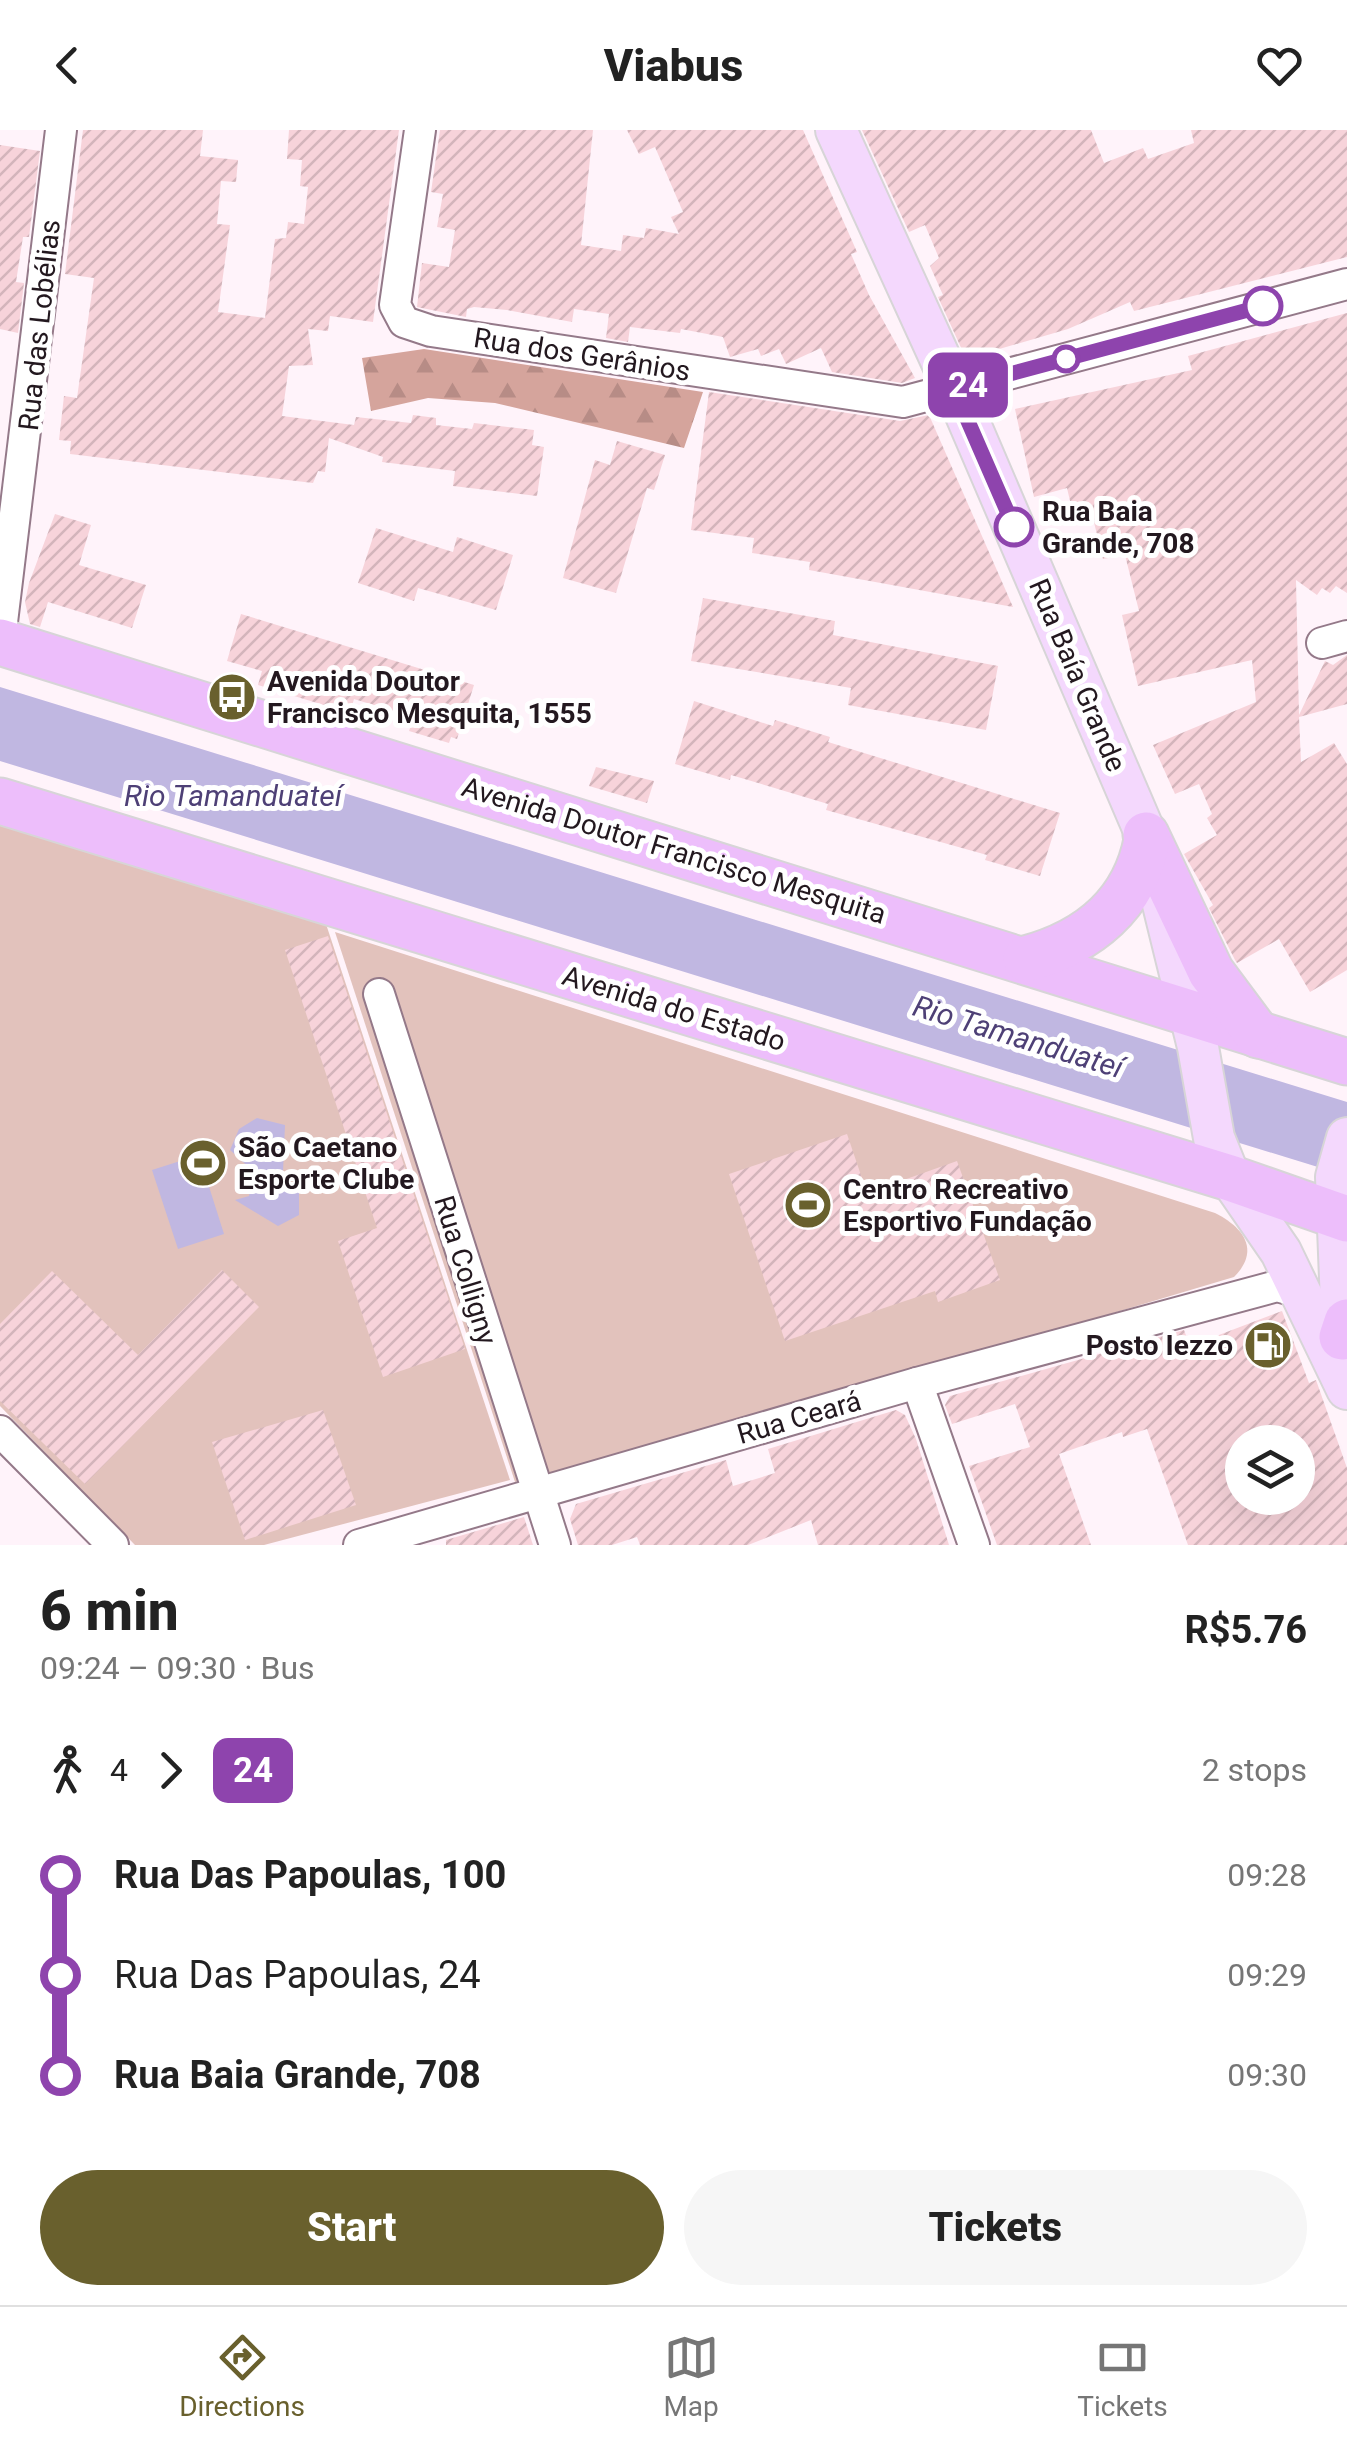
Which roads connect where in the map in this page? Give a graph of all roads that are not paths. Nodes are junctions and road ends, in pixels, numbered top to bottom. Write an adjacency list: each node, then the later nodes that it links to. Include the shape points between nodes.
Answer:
1 (61, 130): 6 (street, Rua das Lobélias)
2 (420, 130): 5 (street, Rua dos Gerânios, via 396,290 404,322 903,402)
3 (836, 130): 5 (main road, Rua Baía Grande)
4 (1347, 284): 5 (street, Rua dos Gerânios)
5 (954, 389): 8 (main road, Rua Baía Grande)
6 (0, 641): 9 (highway, Avenida Doutor Francisco Mesquita)
7 (0, 801): 15 (highway, Avenida do Estado)
8 (1147, 837): 9 (highway, via 1133,887 1104,919 1061,947); 11 (main road, Rua Baía Grande); 12 (highway, via 1211,972)
9 (1026, 959): 11 (highway, Avenida Doutor Francisco Mesquita)
10 (379, 994): 24 (street, Rua Colligny)
11 (1194, 1030): 12 (highway, Avenida Doutor Francisco Mesquita); 15 (main road, Rua Baía Grande)
12 (1258, 1035): 13 (highway, Avenida Doutor Francisco Mesquita)
13 (1347, 1062)
14 (1347, 1138): 16 (main road)
15 (1222, 1158): 16 (highway, Avenida do Estado); 17 (main road)
16 (1340, 1203): 20 (main road)
17 (1269, 1234): 18 (main road); 19 (street, via 1262,1271)
18 (1302, 1293): 19 (street, Rua Ceará, via 1284,1286); 22 (main road)
19 (1241, 1297): 21 (street, Rua Ceará)
20 (1344, 1330): 22 (main road)
21 (917, 1383): 24 (street, Rua Ceará); 28 (street)
22 (1346, 1387)
23 (0, 1431): 25 (street)
24 (537, 1493): 26 (street, Rua Ceará); 27 (street, Rua Colligny)
25 (112, 1545)
26 (359, 1545)
27 (555, 1545)
28 (974, 1545)

